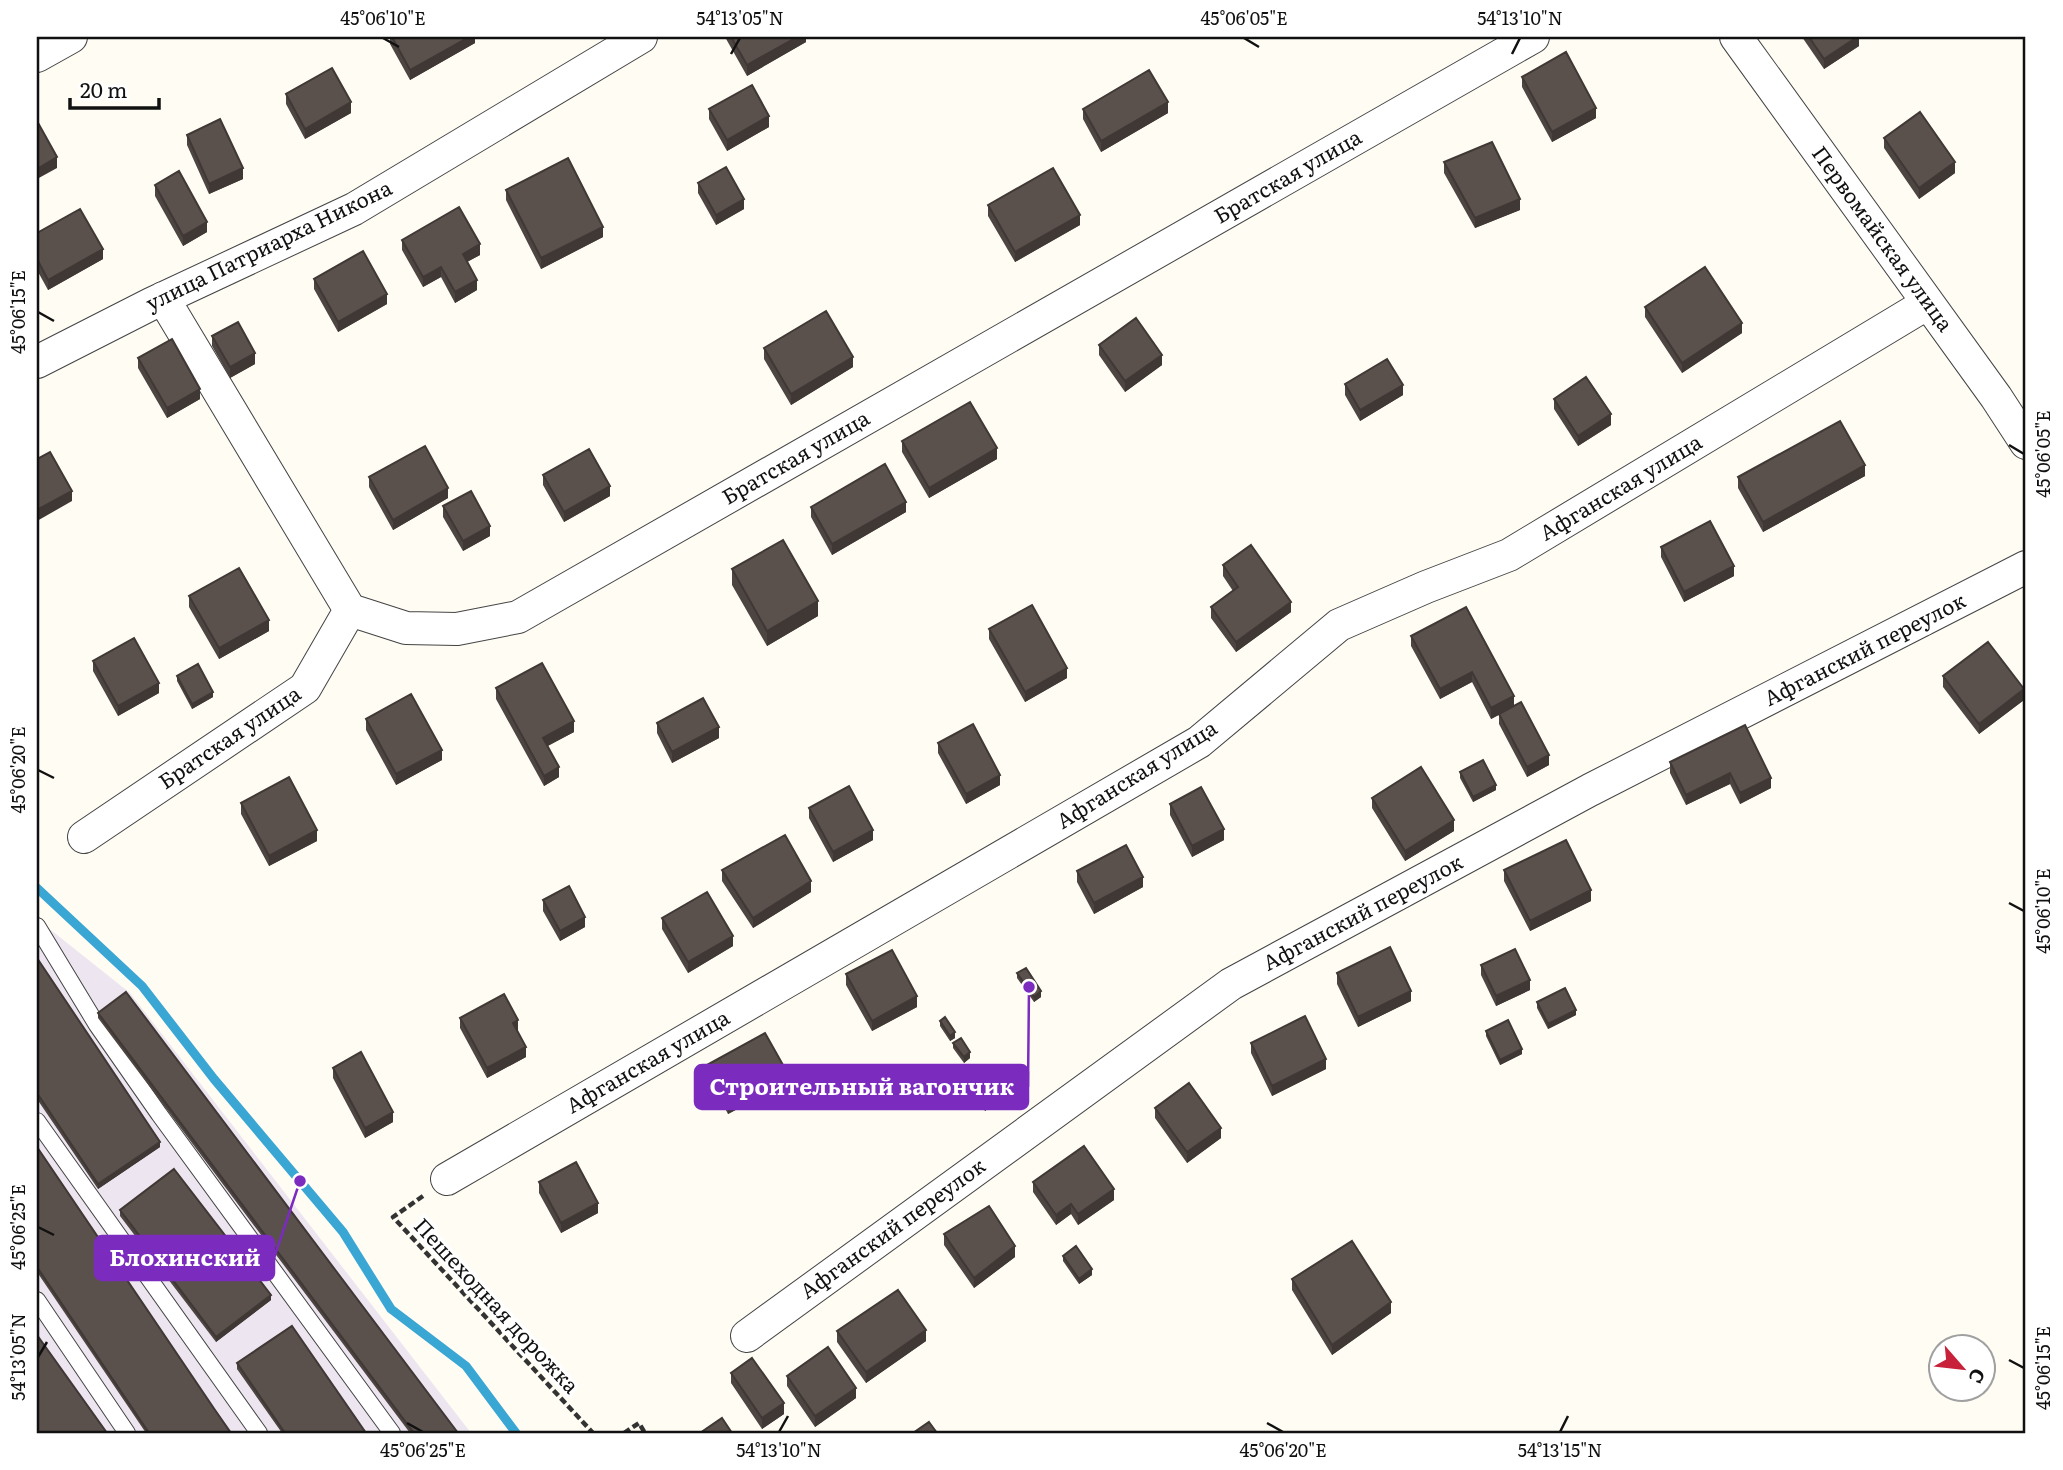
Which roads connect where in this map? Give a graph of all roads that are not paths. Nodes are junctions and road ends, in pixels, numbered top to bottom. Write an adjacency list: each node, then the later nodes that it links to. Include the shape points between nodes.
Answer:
1 (71, 37): 5 (street)
2 (641, 37): 6 (street, улица Патриарха Никона, via 355,209)
3 (1533, 37): 11 (street, Братская улица, via 518,617 457,629 406,628)
4 (1737, 37): 7 (street, Первомайская улица)
5 (37, 56)
6 (163, 298): 8 (street, улица Патриарха Никона); 11 (street)
7 (1928, 303): 9 (street, Первомайская улица); 15 (street, Афганская улица, via 1509,555 1339,625 1199,742)
8 (37, 362)
9 (2026, 443)
10 (2026, 567): 17 (street, Афганский переулок, via 1590,790 1231,984)
11 (349, 610): 12 (street, Братская улица, via 305,688)
12 (84, 837)
13 (37, 926): 20 (lane, via 97,1026)
14 (37, 1121): 19 (lane)
15 (447, 1179)
16 (37, 1300): 18 (lane)
17 (747, 1335)
18 (127, 1433)
19 (259, 1433)
20 (392, 1433)

